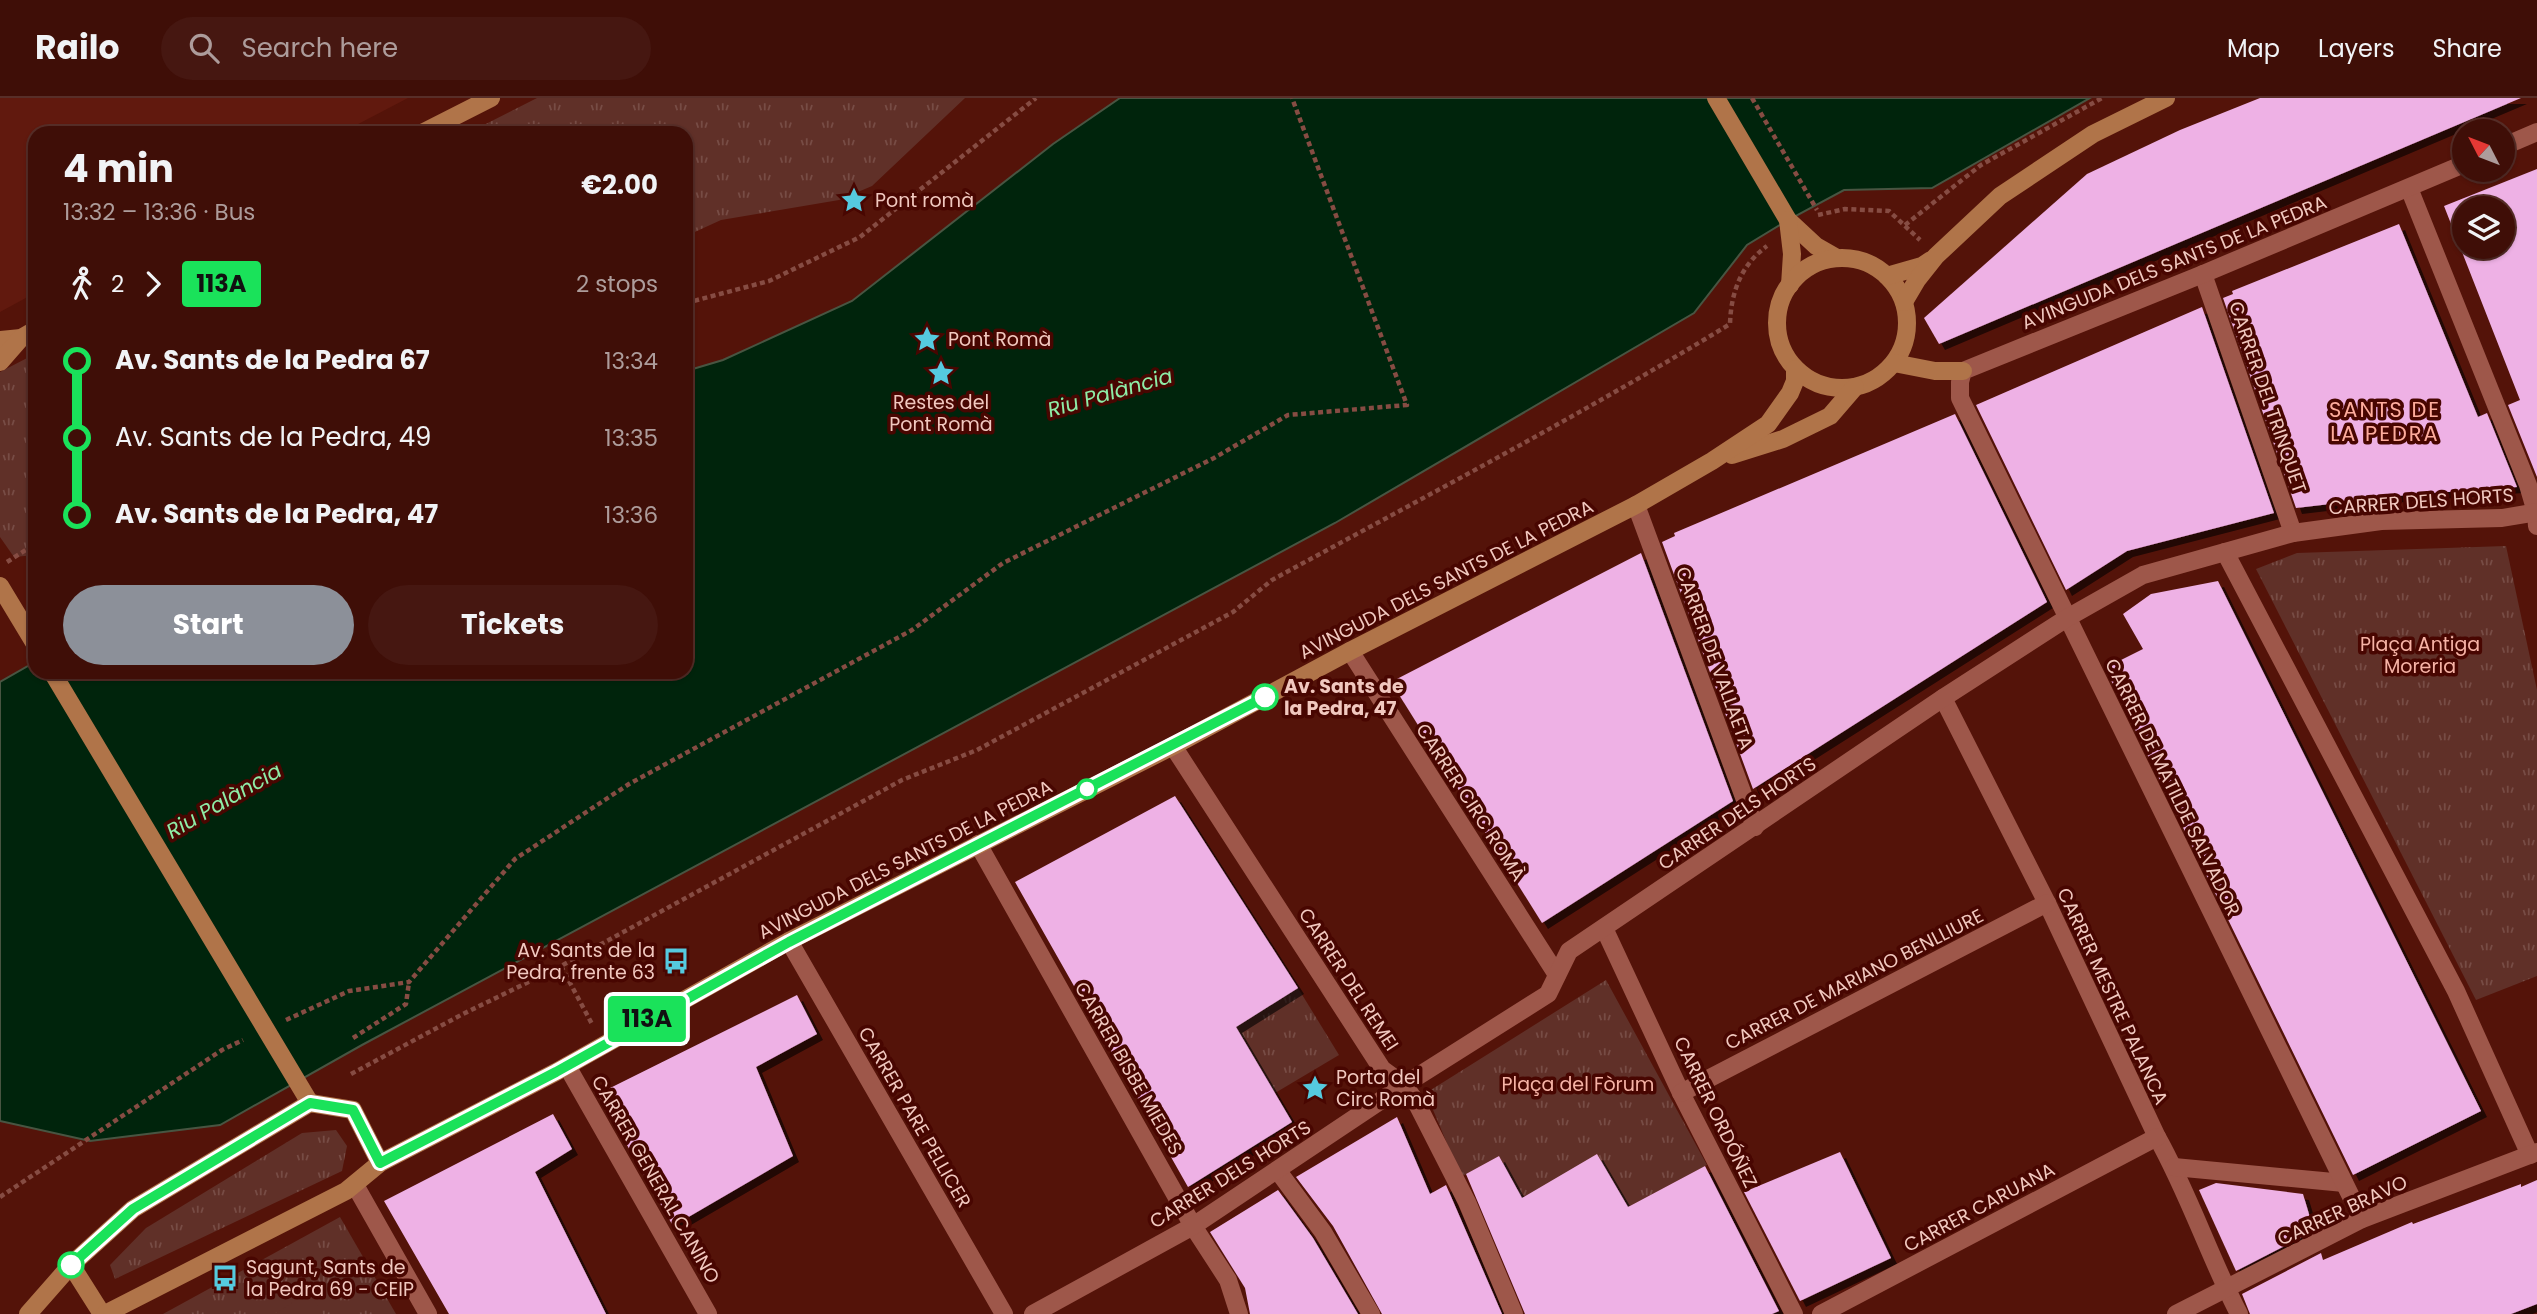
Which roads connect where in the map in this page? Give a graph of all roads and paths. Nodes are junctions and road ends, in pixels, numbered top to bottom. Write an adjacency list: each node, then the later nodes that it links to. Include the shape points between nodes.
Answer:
1 (491, 98): 8 (street)
2 (1035, 98): 21 (path, via 860,237 769,281)
3 (1292, 98): 51 (path, via 1407,405 1288,415 1214,458 1003,563 912,630 629,784 515,859)
4 (1716, 98): 14 (street)
5 (1752, 98): 13 (path)
6 (2102, 98): 15 (path, via 1981,165)
7 (2166, 98): 16 (street, via 2093,134 2029,175)
8 (436, 126)
9 (2537, 132): 10 (street)
10 (2515, 141)
11 (2452, 169): 12 (street, AVINGUDA DELS SANTS DE LA PEDRA)
12 (2409, 188): 18 (street, AVINGUDA DELS SANTS DE LA PEDRA); 32 (street)
13 (1816, 207)
14 (1788, 220): 15 (path, via 1868,208 1889,211); 17 (street); 20 (street); 49 (path, via 1737,281 1730,324 1272,580 1233,612 978,750 902,780)
15 (1905, 225): 16 (path)
16 (1936, 256): 19 (street, via 1922,266); 22 (street)
17 (1837, 258): 19 (street, via 1873,265); 20 (street, via 1811,267)
18 (2203, 274): 28 (street, AVINGUDA DELS SANTS DE LA PEDRA); 33 (street, CARRER DEL TRINQUET)
19 (1887, 276): 22 (street)
20 (1790, 285): 27 (street, via 1782,298 1777,326 1783,351)
21 (693, 301)
22 (1904, 302): 26 (street, via 1906,334)
23 (28, 334): 24 (street); 25 (street)
24 (0, 340)
25 (0, 362)
26 (1894, 363): 28 (street, AVINGUDA DELS SANTS DE LA PEDRA); 29 (street, via 1870,383)
27 (1795, 369): 29 (street, via 1823,386); 30 (street, via 1796,381 1768,424)
28 (1963, 371): 38 (street, CARRER DE MATILDE SALVADOR, via 1960,398)
29 (1855, 387): 30 (street, via 1830,416 1783,439)
30 (1712, 461): 31 (street, AVINGUDA DELS SANTS DE LA PEDRA)
31 (1636, 505): 40 (street, AVINGUDA DELS SANTS DE LA PEDRA); 44 (street, CARRER DE VALLAETA)
32 (2537, 516): 33 (street, CARRER DELS HORTS, via 2381,521)
33 (2293, 533): 35 (street, CARRER DELS HORTS)
34 (28, 548): 36 (path)
35 (2225, 552): 38 (street, CARRER DELS HORTS, via 2143,575); 62 (street, via 2456,991)
36 (0, 566)
37 (0, 586): 39 (street)
38 (2067, 618): 42 (street, CARRER DELS HORTS); 66 (street, CARRER DE MATILDE SALVADOR)
39 (28, 632)
40 (1350, 651): 43 (street, AVINGUDA DELS SANTS DE LA PEDRA); 50 (street, CARRER CIRC ROMÀ)
41 (56, 679): 60 (street)
42 (1943, 698): 44 (street, CARRER DELS HORTS); 46 (street, CARRER MESTRE PALANCA)
43 (1173, 746): 45 (street, AVINGUDA DELS SANTS DE LA PEDRA); 58 (street, CARRER DEL REMEI, via 1382,1069)
44 (1755, 827): 47 (street, CARRER DELS HORTS)
45 (978, 844): 48 (street, AVINGUDA DELS SANTS DE LA PEDRA); 70 (street, CARRER BISBE MIEDES)
46 (2047, 903): 59 (street, CARRER DE MARIANO BENLLIURE); 61 (street, CARRER MESTRE PALANCA)
47 (1604, 928): 50 (street, CARRER DELS HORTS, via 1569,951); 59 (street, CARRER ORDÓÑEZ)
48 (789, 942): 55 (street, AVINGUDA DELS SANTS DE LA PEDRA); 77 (street, CARRER PARE PELLICER)
49 (561, 966): 55 (path); 57 (path)
50 (1557, 975): 58 (street, CARRER DELS HORTS, via 1548,994)
51 (409, 982): 52 (path, via 349,991); 54 (path, via 406,1004)
52 (285, 1021)
53 (247, 1038): 68 (path)
54 (353, 1038)
55 (604, 1044): 56 (street, AVINGUDA DELS SANTS DE LA PEDRA)
56 (567, 1066): 63 (street, AVINGUDA DELS SANTS DE LA PEDRA); 76 (street, CARRER GENERAL CANINO)
57 (351, 1074)
58 (1404, 1085): 65 (street, CARRER DELS HORTS); 81 (street, CARRER DEL REMEI, via 1467,1202)
59 (1681, 1093): 82 (street, CARRER ORDÓÑEZ)
60 (310, 1103): 63 (street, via 353,1110); 71 (street, via 133,1209)
61 (2157, 1137): 64 (street, CARRER MESTRE PALANCA); 83 (street, CARRER CARUANA)
62 (2533, 1153): 69 (street, CARRER BRAVO)
63 (380, 1163): 67 (street, AVINGUDA DELS SANTS DE LA PEDRA)
64 (2174, 1167): 66 (street); 72 (street, CARRER MESTRE PALANCA)
65 (1278, 1171): 70 (street, CARRER DELS HORTS); 80 (street, via 1323,1232)
66 (2344, 1183): 69 (street, CARRER DE MATILDE SALVADOR)
67 (355, 1185): 74 (street, AVINGUDA DELS SANTS DE LA PEDRA); 75 (street)
68 (0, 1197)
69 (2362, 1219): 72 (street, CARRER BRAVO)
70 (1193, 1226): 78 (street, CARRER DELS HORTS); 79 (street, CARRER BISBE MIEDES, via 1228,1280)
71 (71, 1265): 73 (street); 74 (street, AVINGUDA DELS SANTS DE LA PEDRA)
72 (2226, 1289): 84 (street, CARRER BRAVO); 85 (street, CARRER MESTRE PALANCA)
73 (27, 1314)
74 (104, 1314)
75 (428, 1314)
76 (708, 1314)
77 (1004, 1314)
78 (1033, 1314)
79 (1239, 1314)
80 (1371, 1314)
81 (1514, 1314)
82 (1794, 1314)
83 (1821, 1314)
84 (2176, 1314)
85 (2239, 1314)

